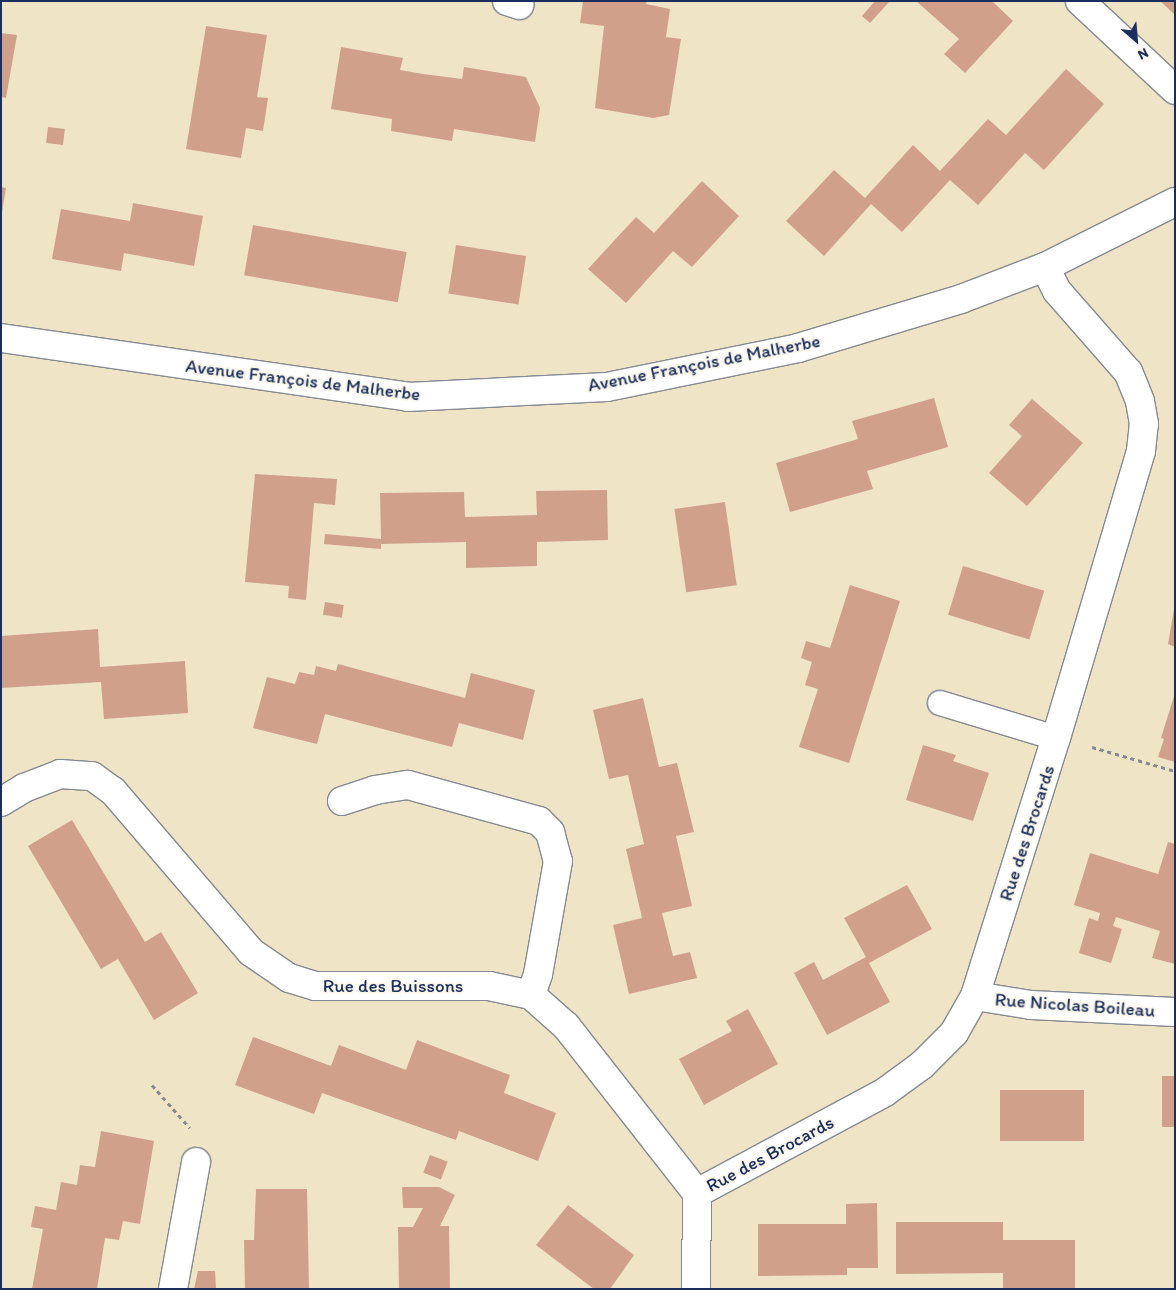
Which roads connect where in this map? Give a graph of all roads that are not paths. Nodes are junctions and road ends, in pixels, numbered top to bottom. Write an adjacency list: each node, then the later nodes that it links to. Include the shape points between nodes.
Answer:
1 (1080, 1): 2 (street)
2 (1175, 90)
3 (1175, 202): 4 (street, Avenue François de Malherbe)
4 (1046, 267): 5 (street, Avenue François de Malherbe, via 961,299 798,348 607,387 408,397); 7 (street, Rue des Brocards, via 1057,291 1128,372 1140,401 1144,424 1141,451)
5 (1, 338)
6 (940, 703): 7 (lane)
7 (1056, 738): 11 (street, Rue des Brocards)
8 (342, 801): 10 (street, via 408,784 539,821 550,832 558,861 538,974)
9 (1, 802): 10 (street, Rue des Buissons, via 24,788 60,774 92,776 113,791 251,952 289,978 314,986 489,986)
10 (531, 995): 14 (street, Rue des Buissons, via 566,1026)
11 (975, 996): 12 (street, Rue Nicolas Boileau, via 1031,1005); 14 (street, Rue des Brocards, via 954,1033 922,1065 885,1092)
12 (1175, 1012)
13 (196, 1162): 15 (street)
14 (697, 1193): 16 (street, Rue des Brocards)
15 (173, 1289)
16 (696, 1289)

